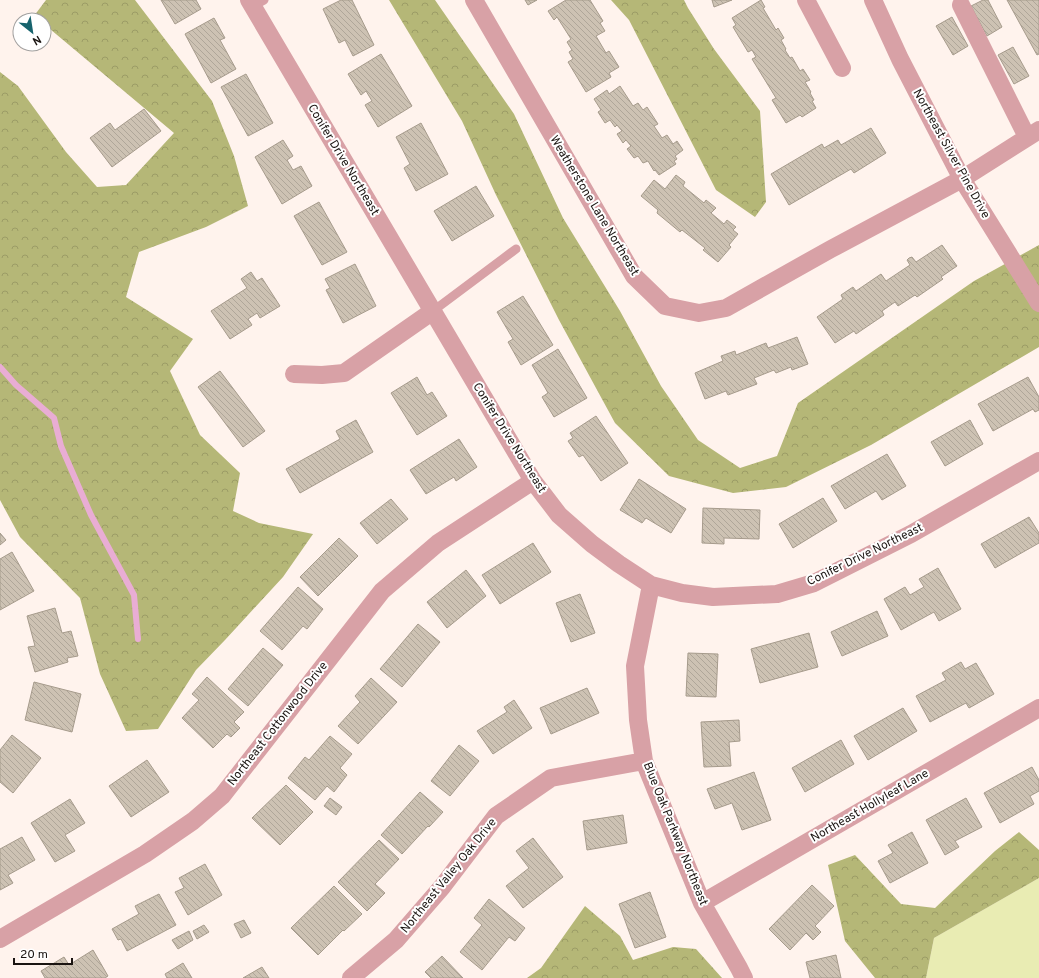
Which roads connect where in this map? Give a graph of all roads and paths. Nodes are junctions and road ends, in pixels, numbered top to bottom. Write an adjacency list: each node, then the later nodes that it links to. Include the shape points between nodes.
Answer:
1 (474, 0): 8 (street, Weatherstone Lane Northeast, via 634,276 665,306 699,313 726,308)
2 (806, 0): 6 (street)
3 (873, 0): 8 (street, Northeast Silver Pine Drive, via 900,59)
4 (255, 2): 11 (street, Conifer Drive Northeast)
5 (961, 5): 7 (street)
6 (842, 68)
7 (1033, 134): 8 (street, Weatherstone Lane Northeast)
8 (962, 179): 10 (street, Northeast Silver Pine Drive)
9 (516, 250): 11 (lane)
10 (1039, 303)
11 (433, 311): 12 (street, via 344,373); 14 (street, Conifer Drive Northeast)
12 (294, 374)
13 (1039, 461): 15 (street, Conifer Drive Northeast, via 911,534 814,583 777,594 712,597)
14 (533, 481): 15 (street, Conifer Drive Northeast, via 559,515 618,564); 19 (street, Northeast Cottonwood Drive, via 438,543 382,591 222,796 193,821 145,854)
15 (651, 585): 17 (street, Blue Oak Parkway Northeast, via 635,666 638,720)
16 (1039, 708): 18 (street, Northeast Hollyleaf Lane)
17 (644, 760): 18 (street, Blue Oak Parkway Northeast); 20 (street, Northeast Valley Oak Drive, via 551,778 496,816 442,887 396,940)
18 (702, 903): 21 (street, Blue Oak Parkway Northeast)
19 (0, 939)
20 (351, 978)
21 (744, 978)

